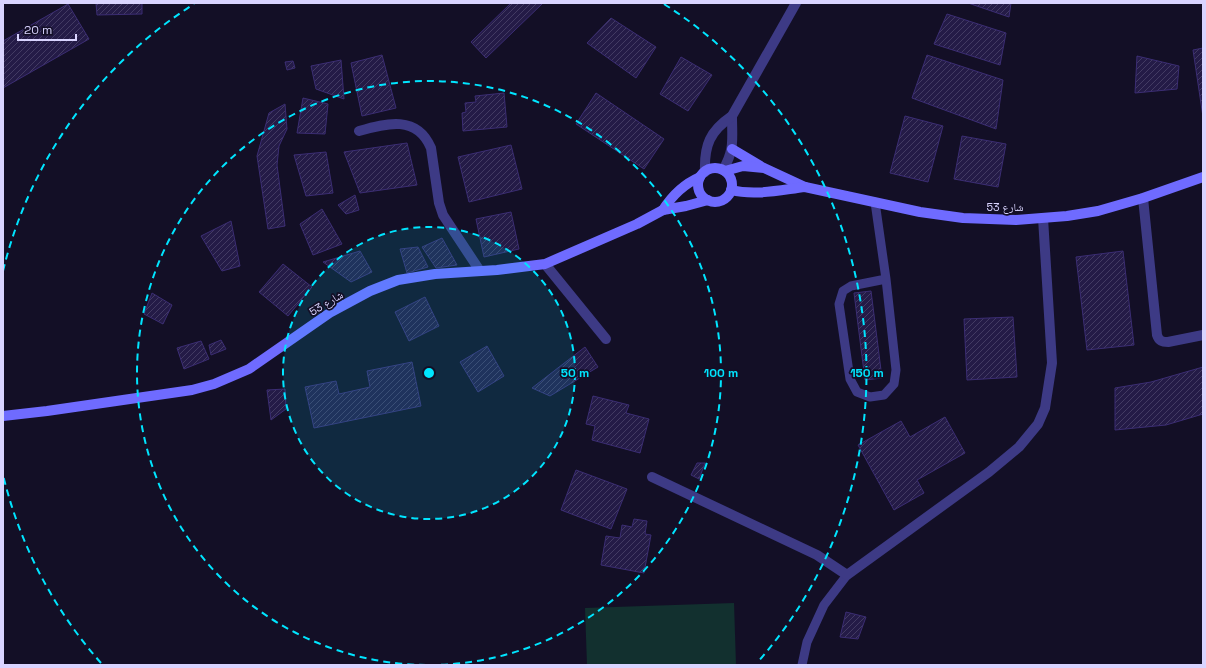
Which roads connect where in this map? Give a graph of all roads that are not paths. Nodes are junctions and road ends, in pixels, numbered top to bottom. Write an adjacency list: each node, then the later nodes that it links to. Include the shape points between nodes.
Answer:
1 (791, 3): 3 (street)
2 (796, 3): 3 (street)
3 (790, 14): 4 (street)
4 (732, 116): 6 (street); 9 (street, via 712,134)
5 (359, 131): 19 (street, via 380,124 399,124 413,126 425,136 431,148 443,215)
6 (732, 149): 7 (street); 8 (street)
7 (764, 168): 8 (street, شارع 53, via 742,166); 11 (street, شارع 53)
8 (724, 170): 9 (street, via 714,168); 12 (street, via 730,177)
9 (702, 174): 14 (street, via 699,187); 16 (street, شارع 53, via 678,190)
10 (1203, 177): 13 (street, شارع 53)
11 (805, 187): 12 (street, شارع 53, via 756,193); 15 (street, شارع 53)
12 (731, 190): 14 (street, via 722,200)
13 (1143, 198): 17 (street, شارع 53, via 1098,211); 21 (street, via 1159,340 1168,342)
14 (708, 200): 16 (street, شارع 53)
15 (875, 202): 17 (street, شارع 53, via 963,218); 20 (lane)
16 (663, 210): 18 (street, شارع 53, via 637,224)
17 (1043, 218): 25 (street, via 1052,364 1045,408 1038,424 1019,448)
18 (544, 264): 19 (street, شارع 53); 22 (street)
19 (480, 271): 23 (street, شارع 53, via 414,277 370,291 331,312 249,369 214,384 192,390)
20 (886, 279): 20 (lane, via 896,370 894,384 884,395 870,397 857,392 850,379 840,304 844,291 851,286)
21 (1203, 335)
22 (606, 338)
23 (3, 416)
24 (652, 477): 25 (street, via 817,555)
25 (847, 575): 26 (lane, via 824,605 807,642)
26 (802, 665)

